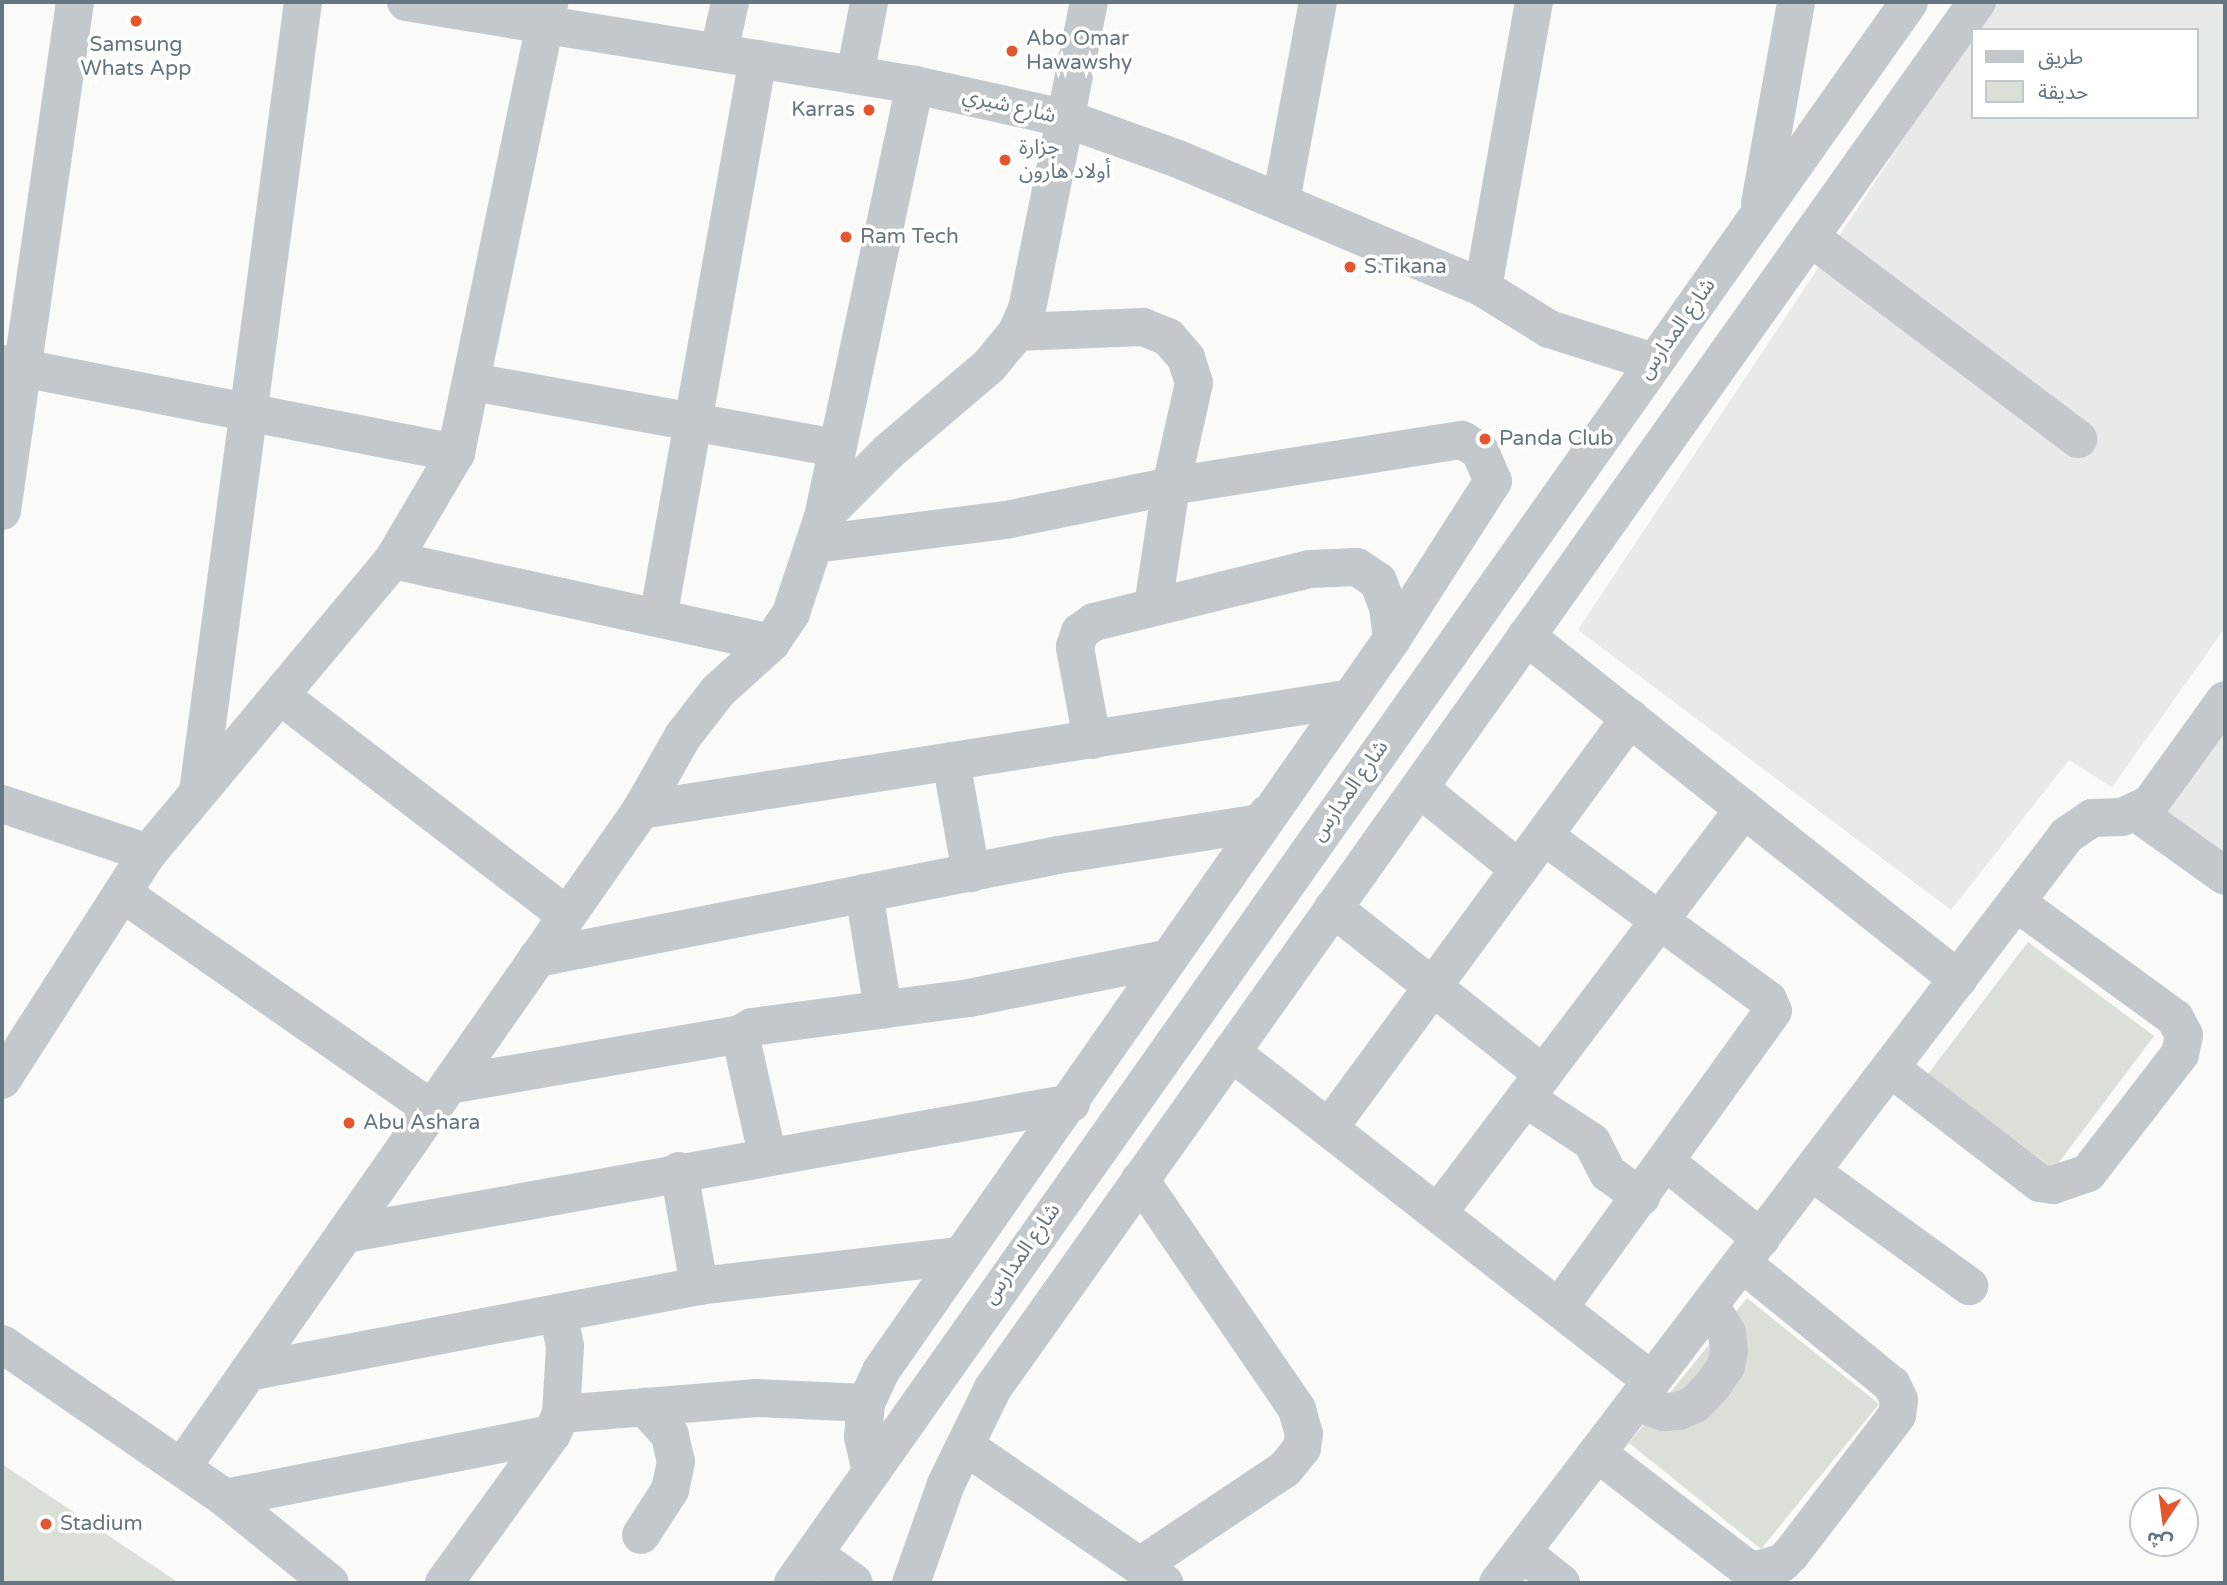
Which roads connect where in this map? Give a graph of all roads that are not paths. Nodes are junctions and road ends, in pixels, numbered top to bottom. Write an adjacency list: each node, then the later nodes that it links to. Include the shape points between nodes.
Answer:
1 (75, 2): 24 (street)
2 (303, 2): 26 (street)
3 (730, 2): 13 (street)
4 (869, 2): 15 (street)
5 (1089, 2): 17 (street)
6 (1318, 2): 18 (street)
7 (1534, 2): 21 (street)
8 (1796, 2): 19 (street)
9 (1909, 2): 19 (street, شارع المدارس)
10 (1977, 2): 20 (street)
11 (416, 3): 12 (street, شارع شيري)
12 (547, 13): 13 (street, شارع شيري); 25 (street)
13 (719, 52): 14 (street, شارع شيري)
14 (758, 59): 15 (street, شارع شيري); 27 (street)
15 (855, 75): 16 (street, شارع شيري)
16 (915, 85): 17 (street, شارع شيري); 29 (street)
17 (1064, 118): 18 (street, شارع شيري); 22 (street, via 1027,309)
18 (1281, 201): 21 (street, شارع شيري)
19 (1758, 216): 23 (street, شارع المدارس)
20 (1810, 237): 28 (street); 37 (street)
21 (1483, 288): 23 (street, شارع شيري, via 1549,329)
22 (1017, 332): 31 (street, via 1143,327 1168,337 1186,358 1194,383); 33 (street, via 989,366 888,452)
23 (1653, 362): 101 (street, شارع المدارس)
24 (14, 366): 26 (street); 32 (street)
25 (472, 382): 27 (street); 30 (street)
26 (248, 411): 30 (street); 47 (street)
27 (691, 424): 29 (street); 36 (street)
28 (2078, 439)
29 (837, 448): 33 (street)
30 (456, 453): 34 (street)
31 (1171, 486): 33 (street, via 1006,520); 35 (street); 38 (street, via 1462,440 1472,444 1490,470 1493,481 1488,496 1447,549)
32 (2, 511)
33 (819, 530): 39 (street, via 791,614)
34 (393, 560): 36 (street); 40 (street)
35 (1153, 607): 38 (street, via 1310,569 1357,567 1378,581 1388,607); 44 (street, via 1094,622 1080,632 1075,647)
36 (658, 618): 39 (street)
37 (1526, 636): 43 (street); 46 (street)
38 (1392, 639): 41 (street)
39 (771, 643): 50 (street, via 704,709)
40 (282, 697): 47 (street); 62 (street)
41 (1347, 699): 44 (street); 52 (street)
42 (2225, 700): 51 (street, via 2155,798)
43 (1630, 719): 49 (street); 53 (street)
44 (1092, 740): 45 (street)
45 (951, 761): 50 (street); 56 (street)
46 (1419, 788): 55 (street); 61 (street)
47 (198, 792): 54 (street)
48 (2, 804): 54 (street)
49 (1744, 809): 63 (street); 66 (street)
50 (641, 810): 62 (street)
51 (2137, 813): 57 (street); 60 (street, via 2092,818 2079,825)
52 (1267, 814): 56 (street, via 1261,822); 65 (street)
53 (1544, 835): 55 (street); 63 (street)
54 (148, 853): 58 (street)
55 (1519, 869): 67 (street)
56 (971, 873): 59 (street)
57 (2225, 876)
58 (122, 893): 72 (street); 74 (street)
59 (864, 893): 64 (street); 68 (street)
60 (2017, 903): 66 (street); 71 (street, via 2175,1018 2184,1035 2180,1054 2088,1173 2053,1185 2040,1183)
61 (1333, 908): 67 (street); 70 (street)
62 (566, 915): 64 (street)
63 (1659, 921): 73 (street); 78 (street, via 1768,1000 1773,1011)
64 (537, 958): 74 (street)
65 (1164, 959): 68 (street, via 969,998); 75 (street)
66 (1958, 979): 71 (street)
67 (1432, 986): 73 (street); 76 (street)
68 (883, 1009): 69 (street, via 752,1027)
69 (740, 1034): 74 (street); 77 (street)
70 (1231, 1052): 76 (street); 81 (street)
71 (1890, 1068): 80 (street)
72 (2, 1080)
73 (1534, 1086): 82 (street, via 1592,1142 1608,1173); 83 (street)
74 (440, 1097): 84 (street)
75 (1071, 1103): 77 (street); 86 (street)
76 (1329, 1128): 83 (street)
77 (767, 1154): 79 (street)
78 (1666, 1162): 82 (street); 85 (street)
79 (679, 1171): 84 (street); 87 (street)
80 (1813, 1173): 85 (street); 88 (street)
81 (1140, 1181): 98 (street, via 993,1388); 106 (street, via 1297,1409 1304,1434 1302,1448 1285,1469)
82 (1641, 1197): 90 (street)
83 (1438, 1213): 90 (street)
84 (345, 1234): 93 (street)
85 (1751, 1251): 89 (street); 99 (street, via 1897,1392 1897,1415 1868,1454 1791,1554 1782,1563 1757,1570 1745,1567)
86 (958, 1256): 87 (street); 95 (street, via 881,1371)
87 (699, 1286): 91 (street)
88 (1969, 1286)
89 (1710, 1305): 94 (street); 94 (street, via 1727,1333 1729,1350 1726,1366 1713,1385 1695,1404 1679,1411 1664,1412)
90 (1559, 1308): 94 (street)
91 (558, 1313): 93 (street); 97 (street, via 565,1346)
92 (2, 1344): 100 (street)
93 (248, 1372): 100 (street)
94 (1644, 1392): 99 (street)
95 (866, 1403): 96 (street, via 756,1398); 101 (street, via 863,1437)
96 (645, 1407): 97 (street); 103 (street, via 670,1435 676,1462 670,1490)
97 (556, 1424): 102 (street); 108 (street)
98 (965, 1446): 106 (street); 110 (street, via 946,1483)
99 (1597, 1453): 104 (street)
100 (182, 1467): 102 (street)
101 (871, 1471): 105 (street, شارع المدارس)
102 (225, 1498): 107 (street)
103 (641, 1535)
104 (1522, 1552): 111 (street); 112 (street)
105 (804, 1568): 109 (street)
106 (1152, 1575)
107 (330, 1583)
108 (444, 1583)
109 (854, 1583)
110 (912, 1583)
111 (1499, 1583)
112 (1562, 1583)

